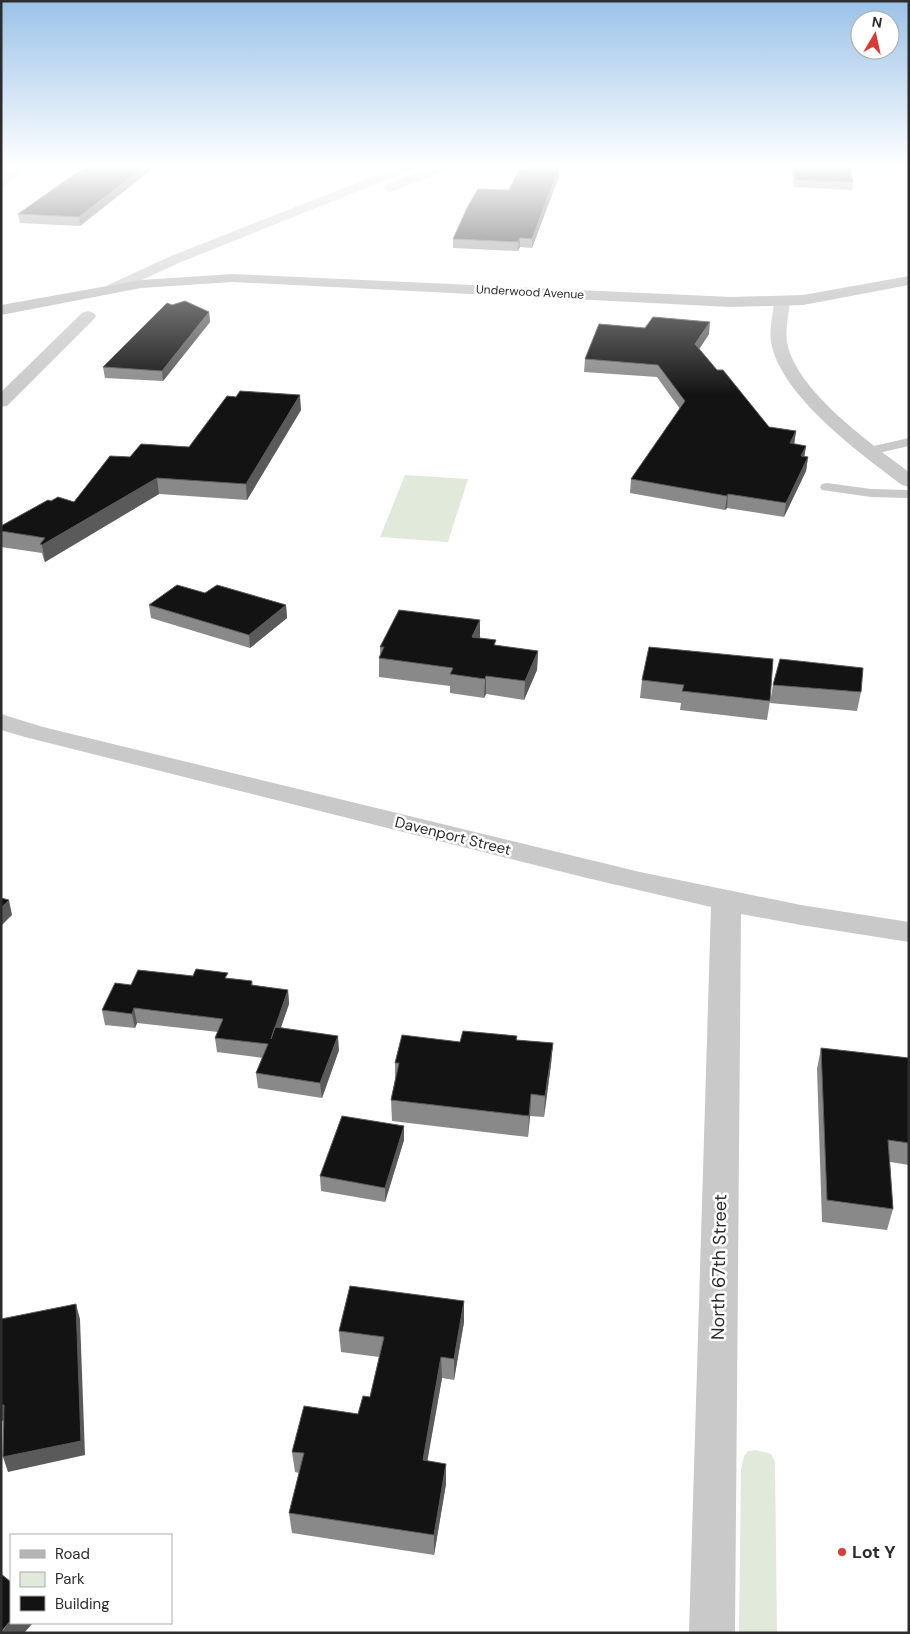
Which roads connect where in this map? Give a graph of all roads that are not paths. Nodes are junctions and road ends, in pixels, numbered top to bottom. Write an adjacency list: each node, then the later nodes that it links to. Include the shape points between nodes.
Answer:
1 (215, 243): 5 (street)
2 (201, 268): 3 (street)
3 (186, 279): 5 (main road, Underwood Avenue); 6 (main road, Underwood Avenue, via 280,279 695,301)
4 (909, 280): 6 (main road, Underwood Avenue)
5 (113, 288): 7 (main road, Underwood Avenue)
6 (782, 301): 11 (street, via 780,345 791,372 820,406)
7 (1, 310)
8 (88, 316): 9 (street)
9 (1, 402)
10 (909, 442): 11 (lane)
11 (870, 451): 12 (street)
12 (909, 481)
13 (827, 487): 14 (lane)
14 (909, 494)
15 (1, 722): 16 (street, Davenport Street)
16 (726, 902): 17 (street, Davenport Street); 18 (street, North 67th Street)
17 (909, 932)
18 (712, 1633)

